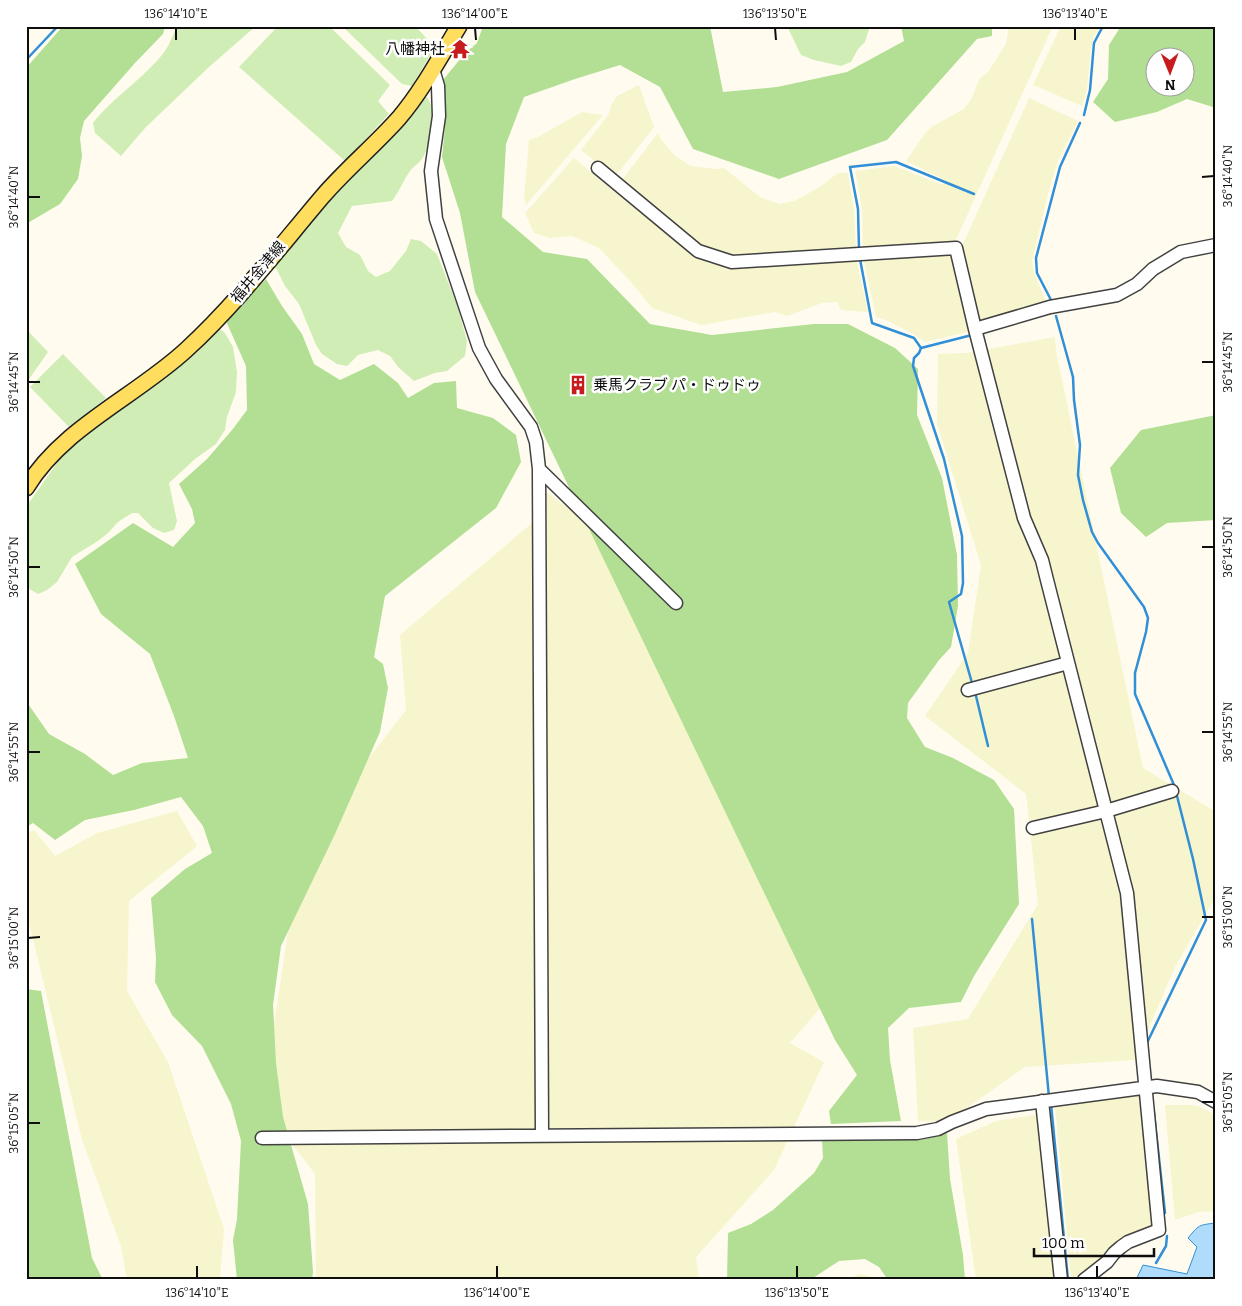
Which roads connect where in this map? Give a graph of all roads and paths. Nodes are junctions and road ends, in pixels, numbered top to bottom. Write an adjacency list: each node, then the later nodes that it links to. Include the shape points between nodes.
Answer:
1 (459, 26): 2 (main road, 福井金津線)
2 (432, 69): 6 (street, via 438,86 439,116 431,171 436,219 479,348 496,379 531,427); 7 (main road, 福井金津線, via 398,118 326,193 204,333 172,362 61,447)
3 (598, 168): 5 (street, via 698,251 732,262 956,248)
4 (1216, 245): 5 (street, via 1181,252 1153,269 1138,284 1117,294 1050,307)
5 (975, 329): 9 (street, via 1024,518 1042,560)
6 (539, 469): 8 (street); 17 (street)
7 (26, 488)
8 (676, 603)
9 (1068, 663): 10 (street); 12 (street)
10 (968, 690)
11 (1172, 791): 12 (street)
12 (1106, 810): 13 (street); 14 (street, via 1127,893)
13 (1033, 828)
14 (1145, 1087): 15 (street); 16 (street, via 1198,1092); 20 (street, via 1158,1230 1120,1247)
15 (1042, 1101): 17 (street, via 986,1109 938,1129 917,1133); 19 (street)
16 (1216, 1102)
17 (542, 1135): 18 (street)
18 (262, 1138)
19 (1061, 1280)
20 (1084, 1280)

